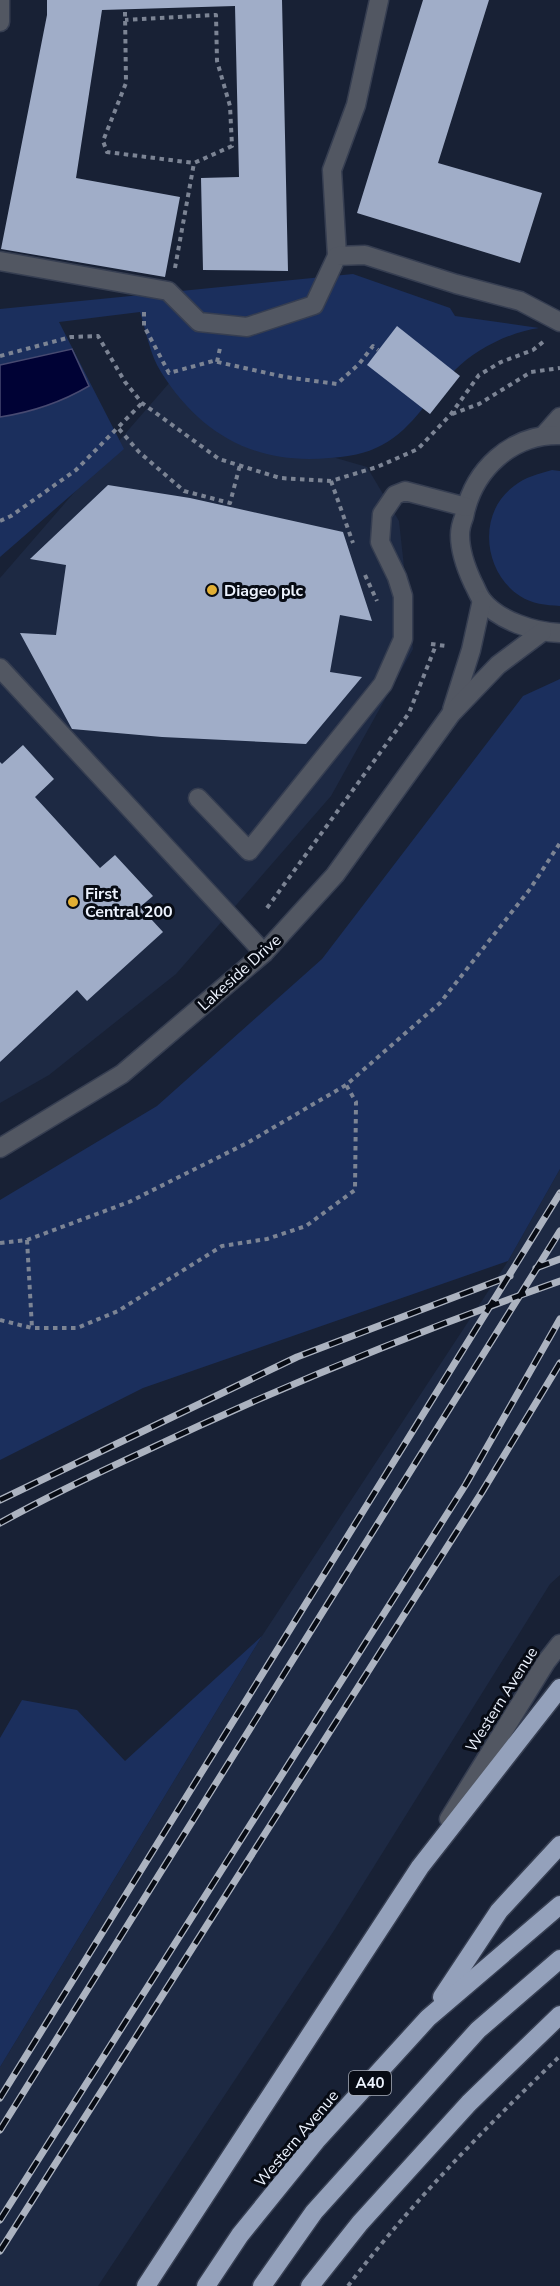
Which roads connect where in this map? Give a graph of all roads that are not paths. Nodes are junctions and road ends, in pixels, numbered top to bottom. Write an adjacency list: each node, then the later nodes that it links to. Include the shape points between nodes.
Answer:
1 (0, 0): 3 (street)
2 (379, 0): 4 (street, via 356,105 332,170)
3 (0, 22)
4 (337, 256): 5 (street, via 314,305 247,327 199,322 168,291); 6 (street, via 365,255 520,301)
5 (0, 261)
6 (555, 329)
7 (560, 417): 8 (street)
8 (552, 434): 9 (street, via 515,445 487,466)
9 (466, 507): 10 (street, via 460,534 465,567); 14 (street, via 405,491 395,495 382,514 380,542 403,596 403,639 383,684 249,851)
10 (482, 600): 11 (street, via 508,620); 13 (street, Lakeside Drive)
11 (551, 633): 13 (street, Lakeside Drive, via 498,664)
12 (0, 668): 15 (street)
13 (451, 714): 15 (street, Lakeside Drive, via 335,875)
14 (198, 798)
15 (264, 953): 16 (street, Lakeside Drive, via 122,1074)
16 (0, 1148)
17 (560, 1644): 20 (street, Western Avenue)
18 (560, 1688): 20 (highway)
19 (560, 1845): 24 (highway, via 499,1911)
20 (420, 1867): 25 (highway)
21 (560, 1905): 24 (highway, Western Avenue / A40)
22 (560, 1959): 27 (highway, A40, via 477,2030 314,2212)
23 (560, 2015): 28 (highway, via 469,2103 360,2223)
24 (428, 2018): 26 (highway, Western Avenue / A40, via 316,2141 240,2235)
25 (146, 2286)
26 (206, 2286)
27 (262, 2286)
28 (310, 2286)

